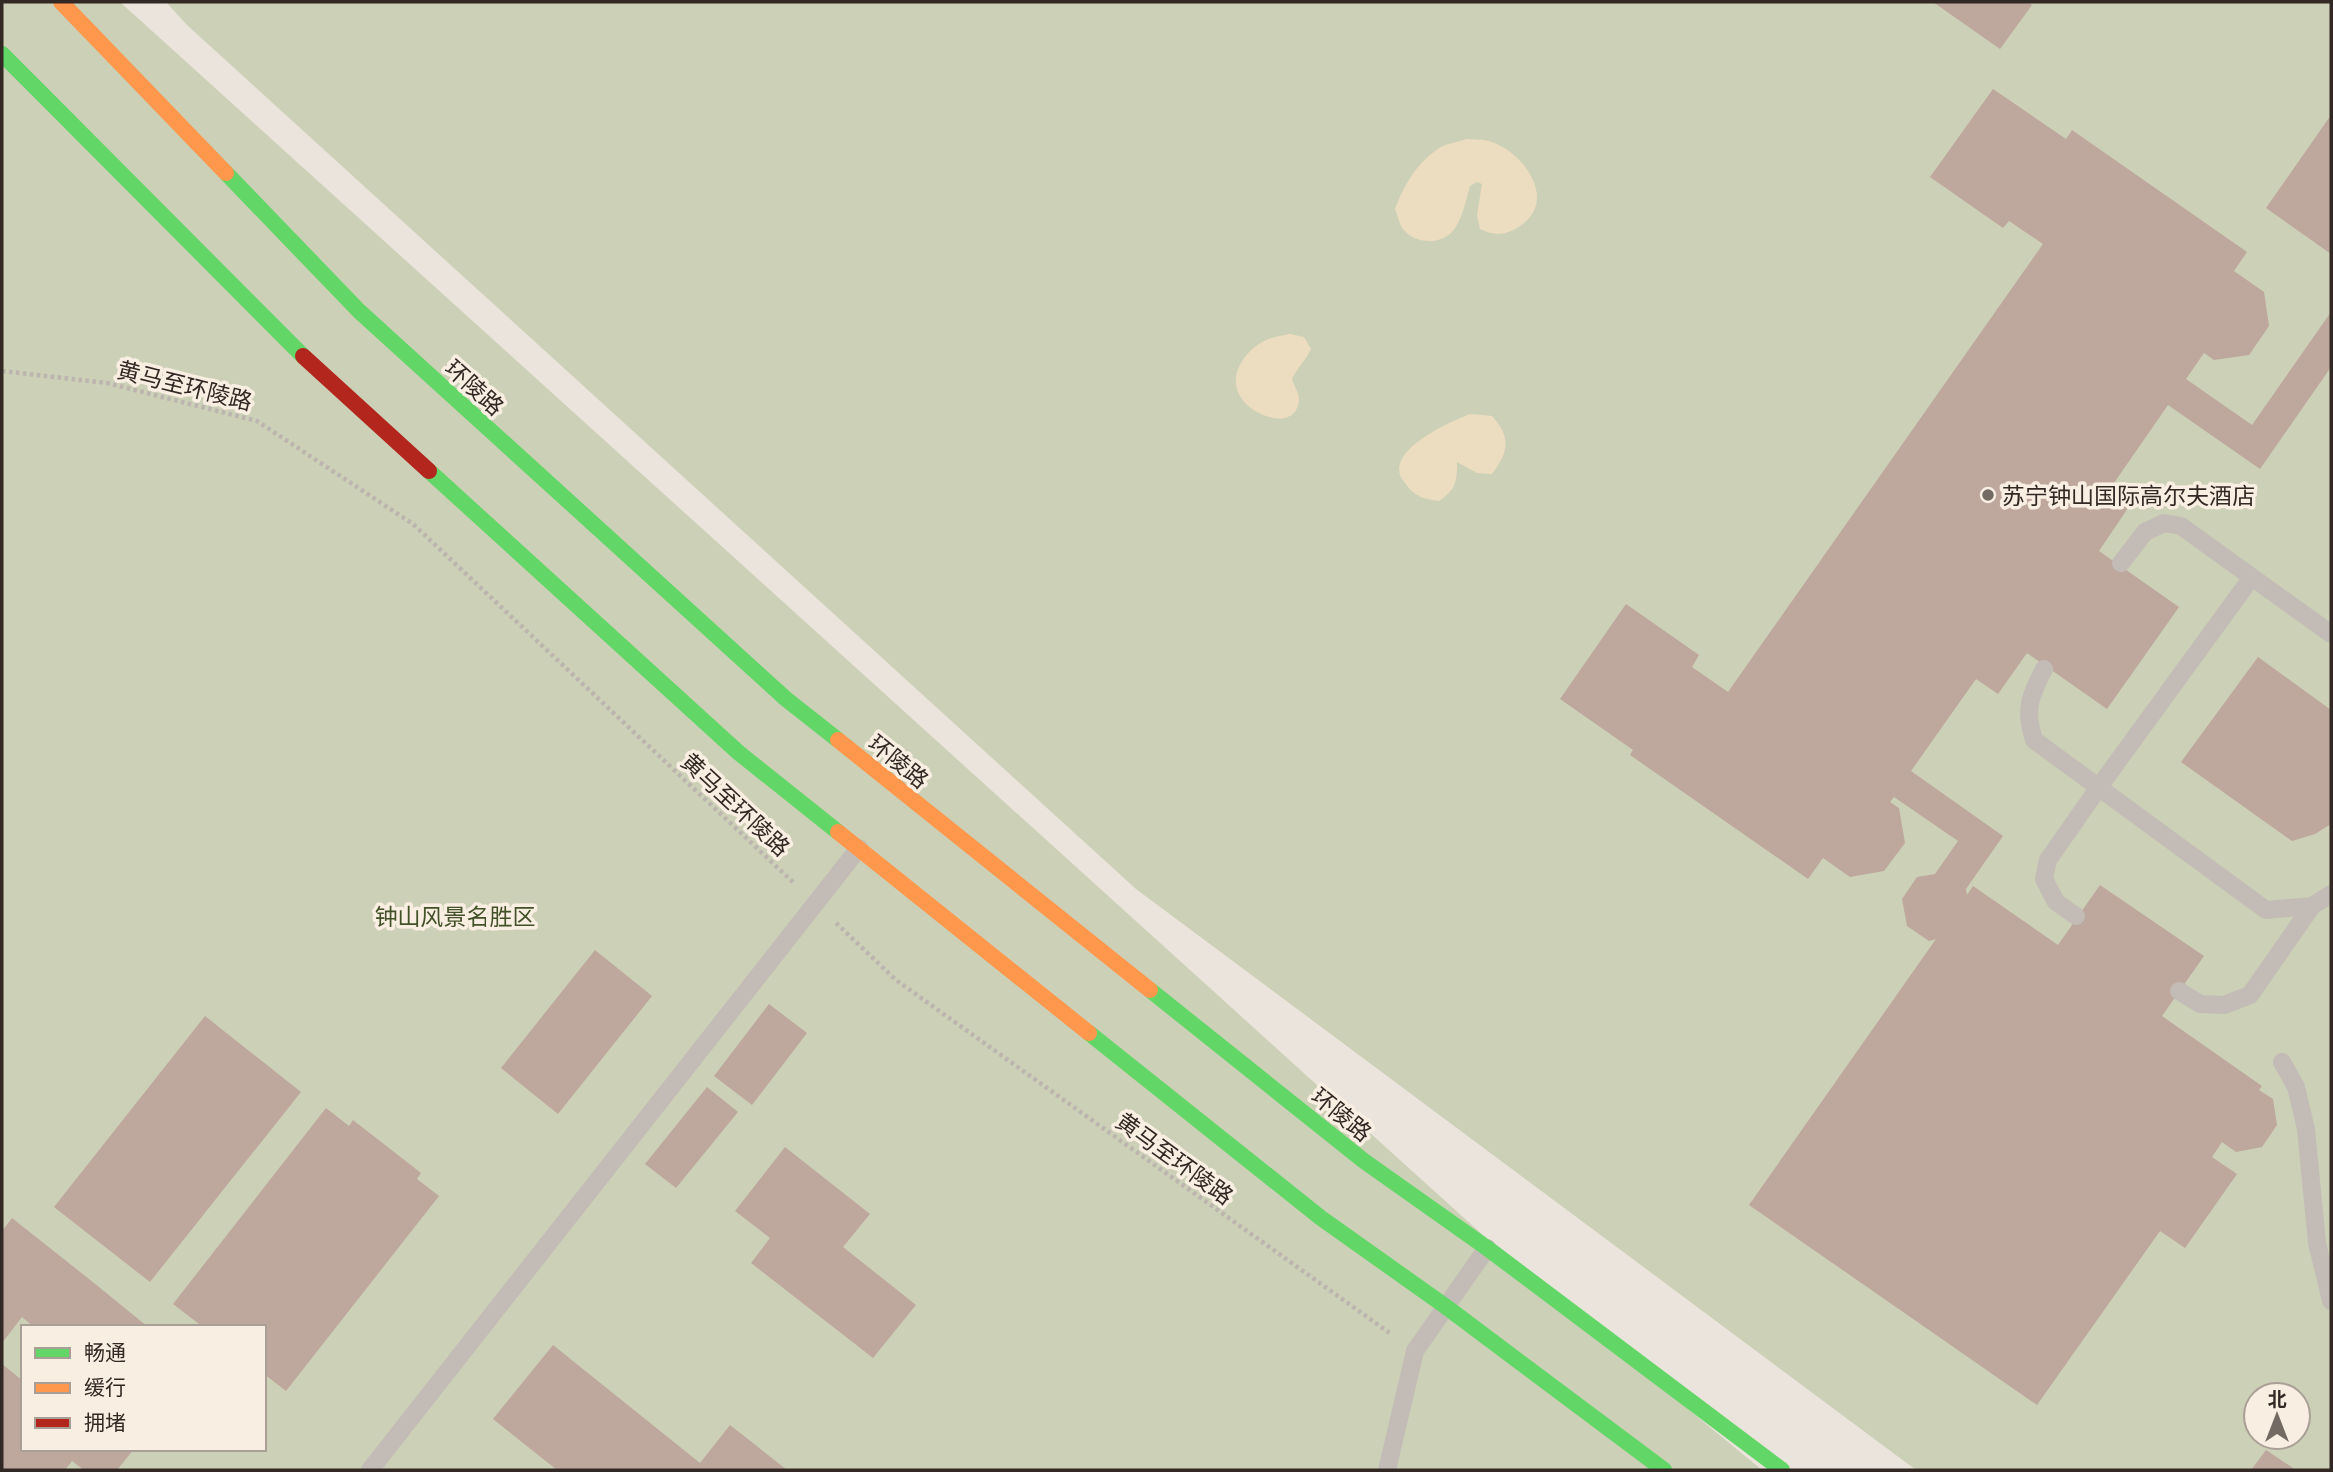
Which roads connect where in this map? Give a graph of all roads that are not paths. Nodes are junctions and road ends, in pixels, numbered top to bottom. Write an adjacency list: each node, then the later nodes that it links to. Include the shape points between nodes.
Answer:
1 (61, 2): 14 (main road, 环陵路, via 359,312 786,699 1364,1161)
2 (2, 54): 8 (main road, via 309,362 739,753)
3 (2121, 563): 4 (lane, via 2145,532 2164,523 2181,526)
4 (2252, 577): 5 (lane); 7 (lane)
5 (2331, 634)
6 (2044, 669): 7 (lane, via 2030,698 2028,721 2034,740)
7 (2099, 787): 10 (lane, via 2266,910); 11 (lane, via 2048,860 2044,879 2056,901)
8 (859, 848): 16 (main road, via 1321,1218); 17 (lane)
9 (2331, 894): 10 (lane)
10 (2312, 906): 12 (lane, via 2250,995 2224,1005 2200,1004)
11 (2076, 916)
12 (2179, 991)
13 (2282, 1062): 15 (lane, via 2296,1087 2306,1129 2317,1243)
14 (1487, 1248): 16 (lane); 20 (main road, 环陵路)
15 (2331, 1301)
16 (1445, 1306): 18 (lane, via 1415,1351); 19 (main road)
17 (370, 1470)
18 (1387, 1470)
19 (1664, 1470)
20 (1782, 1470)

